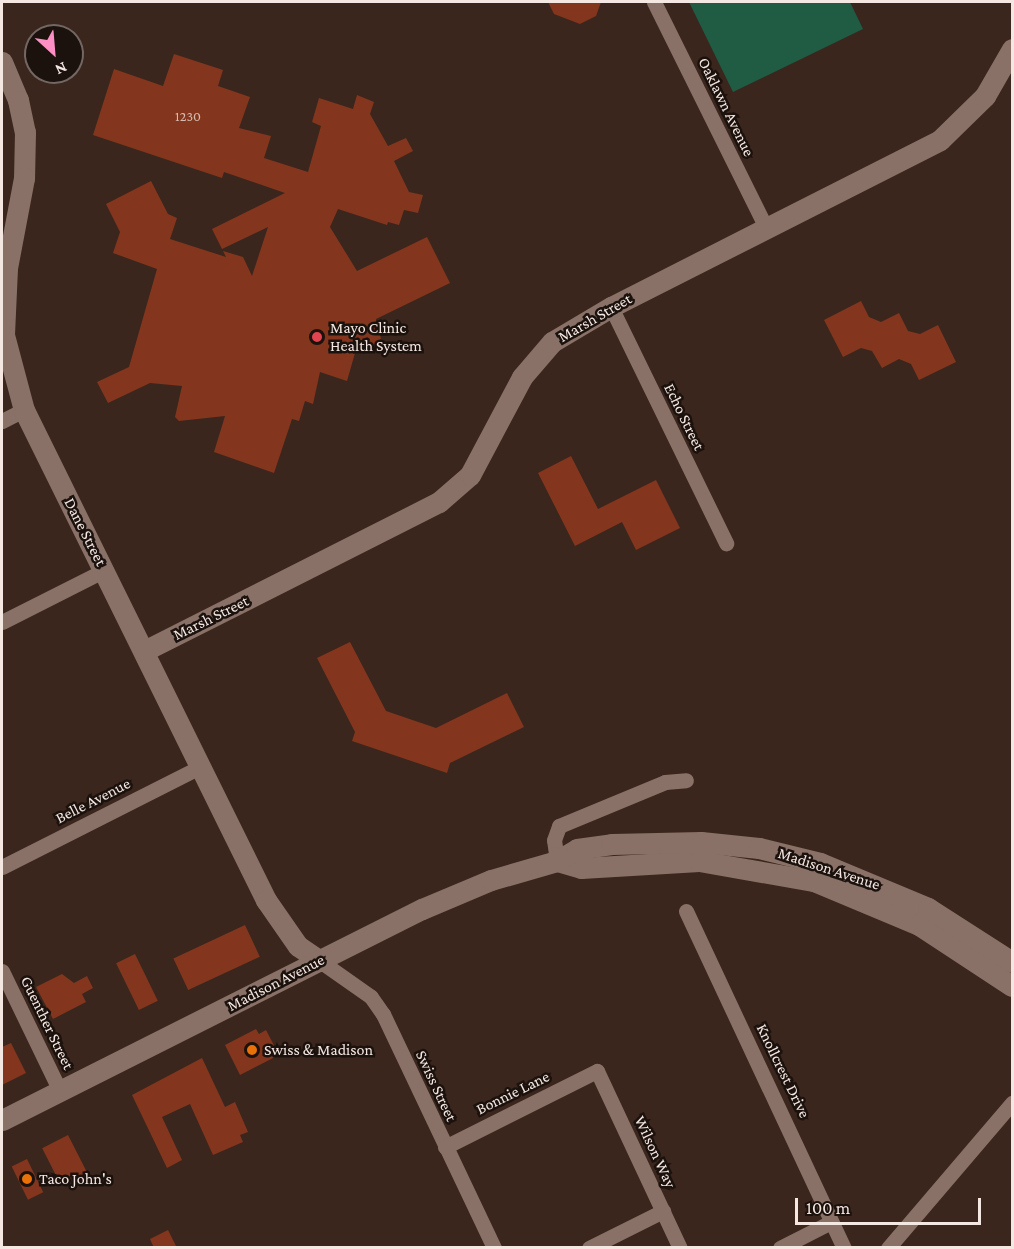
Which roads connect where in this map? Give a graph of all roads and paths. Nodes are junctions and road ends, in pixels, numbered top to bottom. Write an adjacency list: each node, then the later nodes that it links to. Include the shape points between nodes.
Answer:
1 (654, 2): 4 (street, Oaklawn Avenue)
2 (1012, 49): 4 (street, Marsh Street, via 985,96 940,140)
3 (2, 62): 5 (street, Dane Street, via 18,100 26,154)
4 (766, 228): 6 (street, Marsh Street)
5 (4, 268): 7 (street, Dane Street, via 4,335)
6 (611, 307): 9 (street, Echo Street); 12 (street, Marsh Street, via 552,342 536,360 512,394 470,475 439,502)
7 (24, 410): 8 (street); 10 (street, Dane Street)
8 (2, 421)
9 (726, 543)
10 (105, 570): 11 (street); 12 (street, Dane Street)
11 (2, 622)
12 (144, 651): 13 (street, Dane Street)
13 (200, 767): 16 (street, Belle Avenue); 18 (street, Dane Street, via 279,923 298,946)
14 (686, 780): 15 (street, via 665,782 559,826 554,840)
15 (557, 861): 18 (street, Madison Avenue, via 458,893); 19 (street, Madison Avenue, via 577,849 641,841 701,842 787,854 901,894); 21 (street, Madison Avenue, via 581,867 699,861 814,881 919,925)
16 (2, 867)
17 (686, 911): 28 (street, Knollcrest Drive)
18 (320, 961): 23 (street, Madison Avenue); 26 (street, Swiss Street, via 370,997 382,1014)
19 (1012, 962)
20 (2, 971): 23 (street, Guenther Street)
21 (1012, 986)
22 (597, 1071): 26 (street, Bonnie Lane); 27 (street, Wilson Way)
23 (60, 1091): 25 (street, Madison Avenue)
24 (1012, 1103): 34 (street)
25 (2, 1120)
26 (445, 1147): 29 (street, Swiss Street)
27 (663, 1211): 30 (street); 31 (street, Wilson Way)
28 (831, 1222): 32 (street); 33 (street, Knollcrest Drive)
29 (494, 1248)
30 (589, 1248)
31 (680, 1248)
32 (780, 1248)
33 (844, 1248)
34 (888, 1248)

